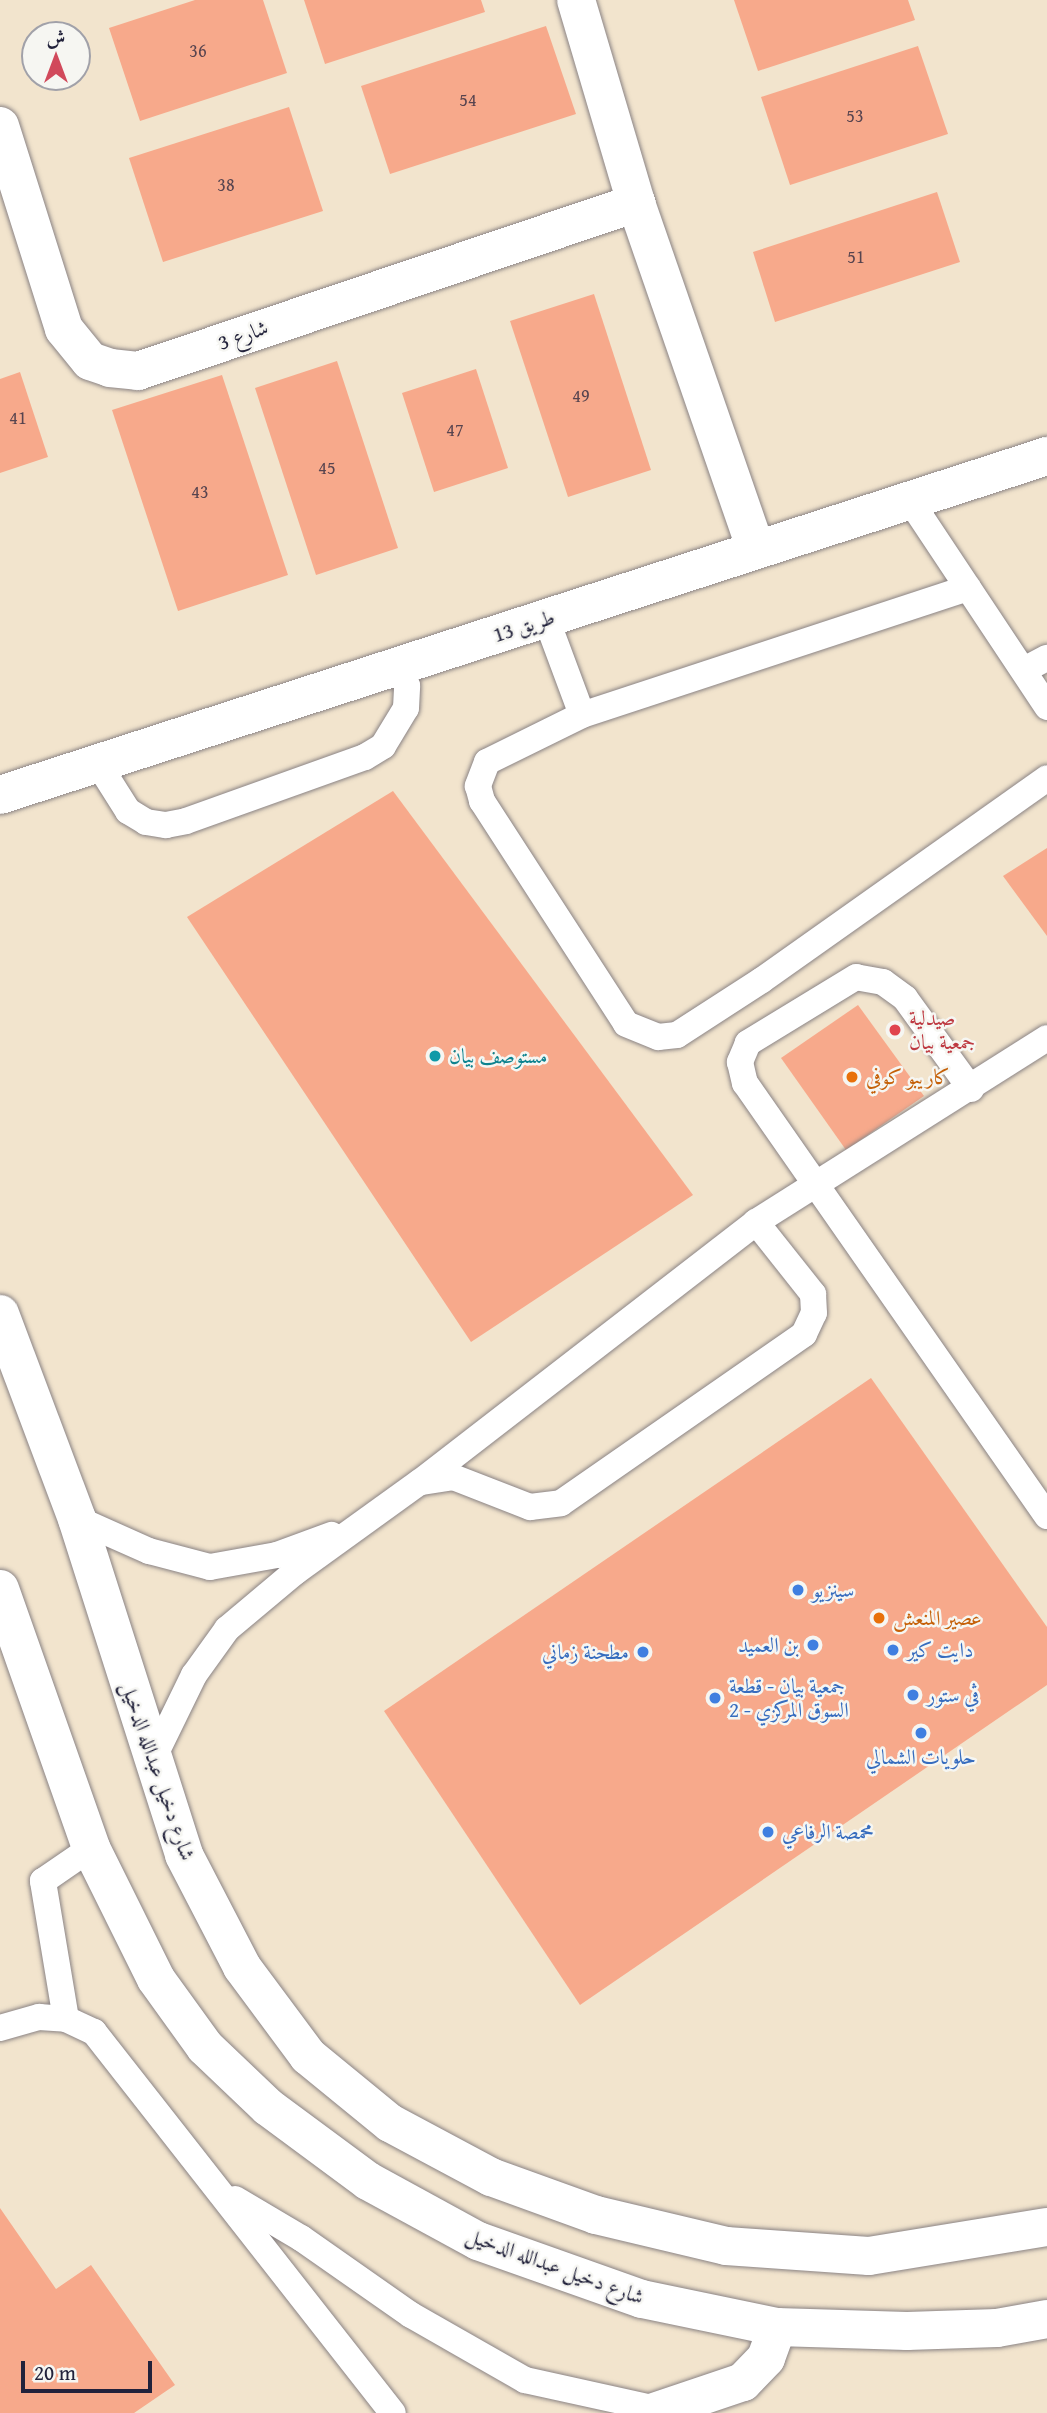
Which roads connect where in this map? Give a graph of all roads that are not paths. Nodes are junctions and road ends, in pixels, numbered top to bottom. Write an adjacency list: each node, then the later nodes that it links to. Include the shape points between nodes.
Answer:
1 (576, 0): 3 (street)
2 (0, 126): 3 (street, شارع 3, via 64,329 90,361 110,368 138,371)
3 (636, 203): 6 (street)
4 (1047, 456): 5 (street, طريق 13)
5 (911, 502): 6 (street, طريق 13); 7 (lane)
6 (756, 550): 8 (street, طريق 13)
7 (968, 588): 9 (lane); 12 (lane)
8 (547, 618): 10 (street, طريق 13); 12 (lane)
9 (1035, 664): 11 (lane)
10 (401, 665): 13 (street, طريق 13); 13 (lane, via 405,708 383,746 365,757 186,821 146,822 128,811)
11 (1047, 707)
12 (582, 715): 14 (lane, via 497,754 486,762 478,786 482,801 626,1024 658,1037 677,1035 762,980)
13 (97, 762): 15 (street, طريق 13)
14 (1047, 778)
15 (0, 795)
16 (1047, 1038): 17 (lane)
17 (971, 1089): 18 (lane); 18 (lane, via 905,998 883,982 856,977 748,1043 740,1062 746,1083)
18 (814, 1184): 19 (lane); 22 (lane)
19 (756, 1222): 21 (lane); 21 (lane, via 813,1294 814,1313 804,1334 561,1503 530,1507 453,1477)
20 (0, 1314): 23 (street, شارع دخيل عبدالله الدخيل)
21 (420, 1482): 24 (lane)
22 (1047, 1516)
23 (77, 1519): 24 (lane, via 149,1551 210,1567 277,1555); 26 (street, شارع دخيل عبدالله الدخيل)
24 (362, 1523): 26 (lane, via 227,1629 194,1675)
25 (0, 1589): 27 (street, شارع دخيل عبدالله الدخيل)
26 (152, 1761): 31 (street, شارع دخيل عبدالله الدخيل, via 184,1855 242,1967 308,2056 390,2123 491,2177 596,2215 726,2246 869,2256)
27 (91, 1848): 28 (lane, via 43,1881); 33 (street, شارع دخيل عبدالله الدخيل, via 156,1979 205,2047 268,2107 368,2181 478,2241 642,2300)
28 (66, 2019): 29 (lane, via 39,2017); 30 (lane, via 94,2032)
29 (0, 2028)
30 (222, 2192): 34 (lane, via 301,2238 411,2315 525,2380); 35 (lane)
31 (1047, 2227)
32 (1047, 2319): 33 (street, شارع دخيل عبدالله الدخيل, via 998,2328 907,2332)
33 (777, 2327): 34 (street, via 766,2358 743,2382)
34 (656, 2412)
35 (393, 2413)

